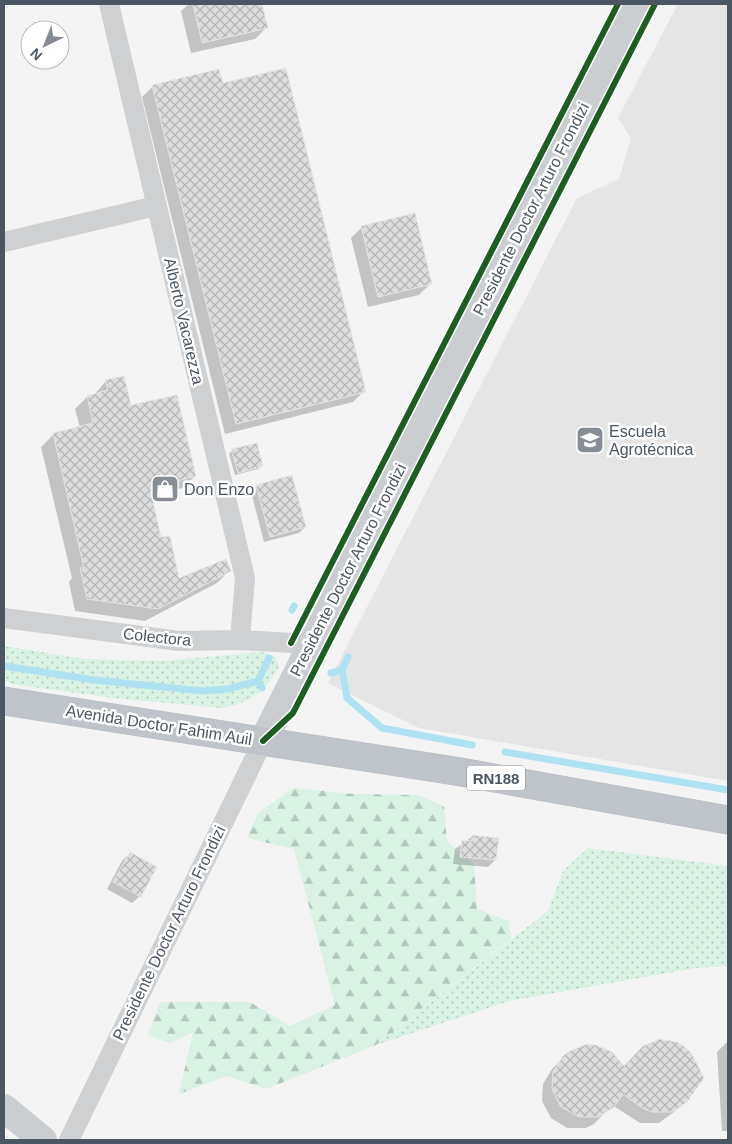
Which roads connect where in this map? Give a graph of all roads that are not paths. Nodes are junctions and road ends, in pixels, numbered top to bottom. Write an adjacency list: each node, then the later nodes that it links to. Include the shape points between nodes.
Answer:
1 (108, 4): 3 (street, Alberto Vacarezza)
2 (635, 4): 7 (main road, Presidente Doctor Arturo Frondizi)
3 (156, 206): 4 (street); 6 (street, Alberto Vacarezza, via 245,578)
4 (4, 242)
5 (4, 618): 6 (street, Colectora, via 179,641)
6 (240, 640): 7 (street, Colectora)
7 (310, 644): 9 (main road, Presidente Doctor Arturo Frondizi)
8 (4, 701): 9 (highway, Avenida Doctor Fahim Auil / RN188)
9 (263, 741): 10 (highway, Avenida Doctor Fahim Auil / RN188, via 455,771); 13 (street, Presidente Doctor Arturo Frondizi)
10 (728, 820)
11 (4, 1108): 12 (main road)
12 (43, 1140)
13 (69, 1140)

